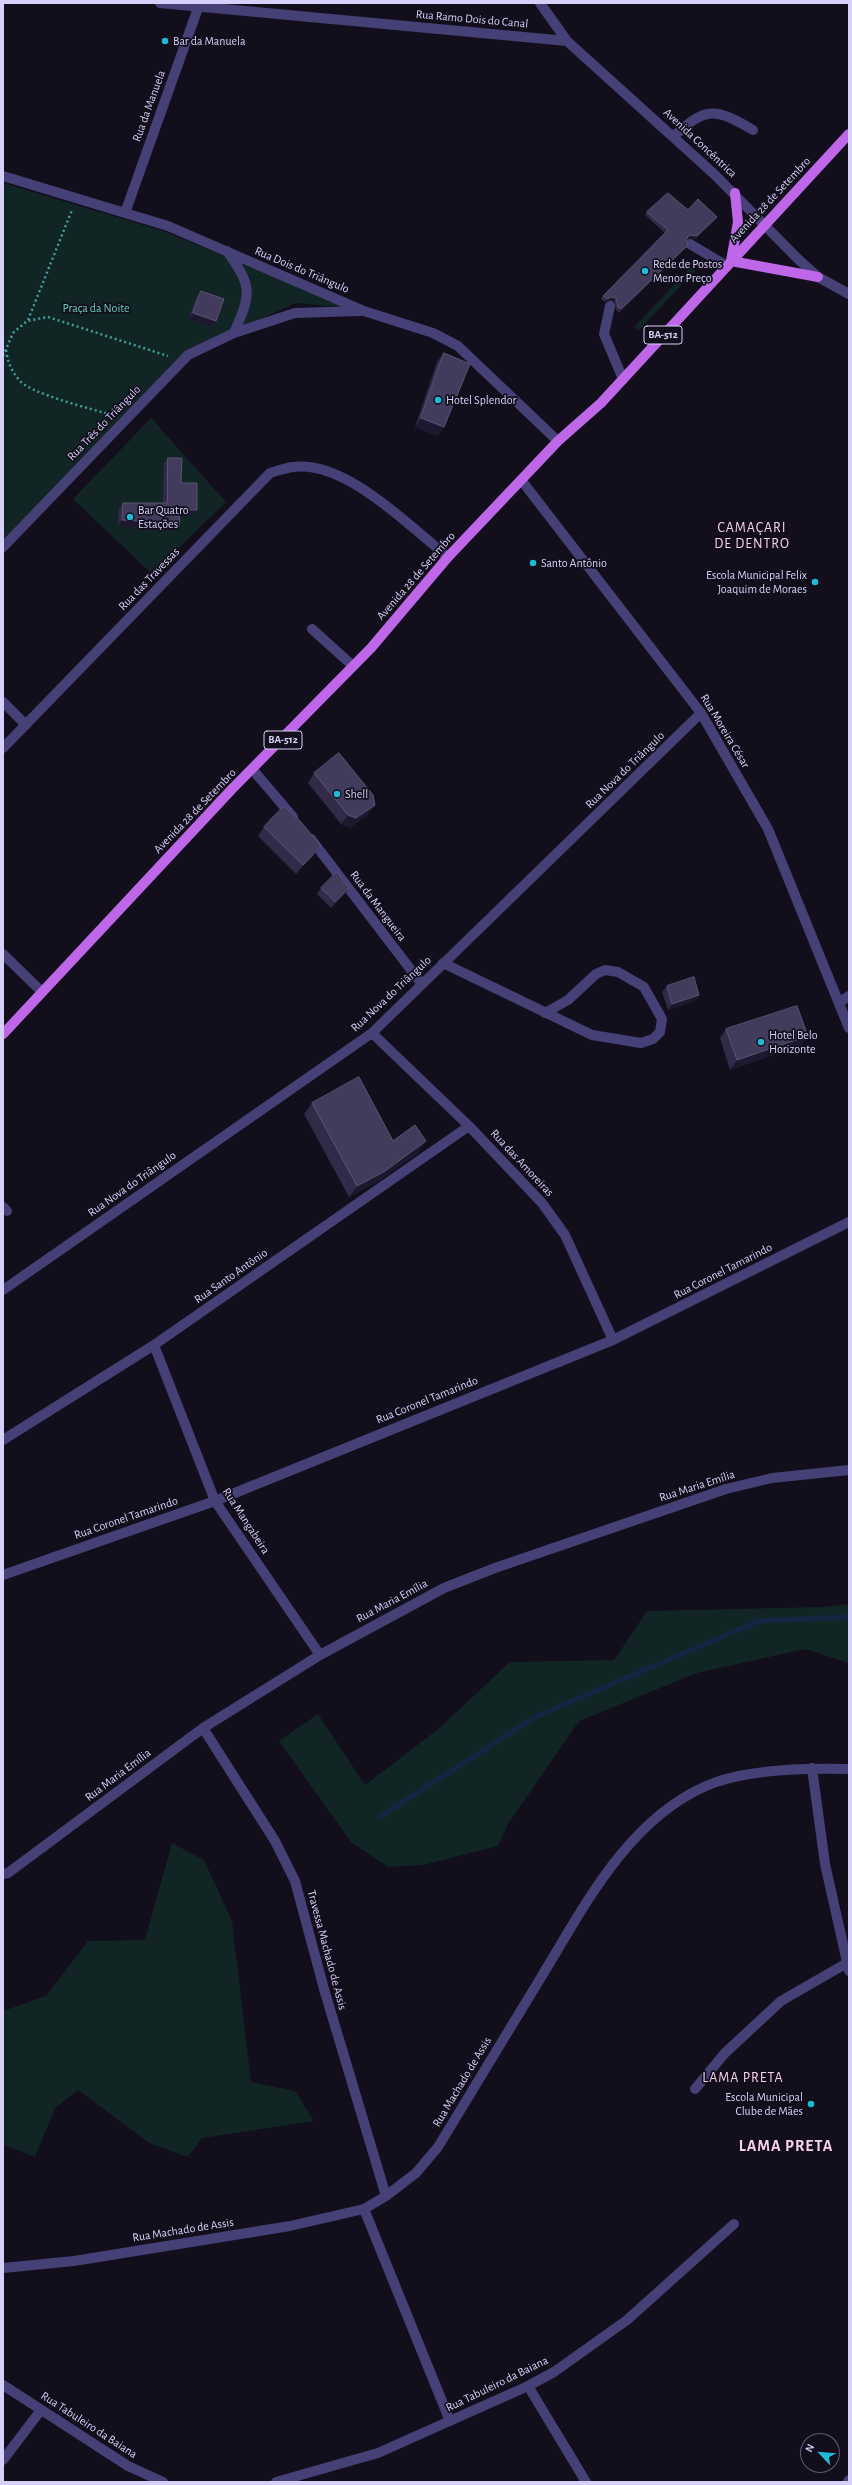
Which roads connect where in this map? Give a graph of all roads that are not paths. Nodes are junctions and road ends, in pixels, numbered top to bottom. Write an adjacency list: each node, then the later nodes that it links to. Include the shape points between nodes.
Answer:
1 (160, 3): 3 (street, Rua Ramo Dois do Canal)
2 (540, 3): 4 (street, Avenida Concêntrica)
3 (198, 8): 4 (street, Rua Ramo Dois do Canal); 10 (street, Rua da Manuela)
4 (567, 40): 7 (street, Avenida Concêntrica)
5 (753, 130): 7 (street, via 732,118 709,112 693,119)
6 (849, 134): 11 (main road, Avenida 28 de Setembro / BA-512)
7 (674, 136): 9 (street, Avenida Concêntrica)
8 (3, 176): 10 (street, Rua Dois do Triângulo)
9 (735, 193): 11 (street, Avenida Concêntrica); 14 (main road, via 738,222)
10 (125, 213): 13 (street, Rua Dois do Triângulo, via 168,226)
11 (765, 225): 14 (main road, Avenida 28 de Setembro / BA-512); 15 (street, Avenida Concêntrica)
12 (690, 244): 14 (street)
13 (226, 251): 18 (street, Rua Dois do Triângulo); 19 (street, via 243,274 247,290 246,306)
14 (729, 263): 15 (main road); 20 (main road, Avenida 28 de Setembro / BA-512)
15 (818, 277): 16 (street, Avenida Concêntrica)
16 (849, 294)
17 (610, 306): 20 (street, via 604,334)
18 (364, 311): 19 (street, Rua Três do Triângulo, via 295,313); 21 (street, Rua Dois do Triângulo, via 433,333 458,346)
19 (234, 333): 23 (street, Rua Três do Triângulo, via 188,355)
20 (623, 379): 21 (main road, Avenida 28 de Setembro / BA-512, via 600,404)
21 (558, 441): 22 (main road, Avenida 28 de Setembro / BA-512)
22 (522, 481): 24 (main road, Avenida 28 de Setembro / BA-512); 28 (street, Rua Moreira César)
23 (3, 547)
24 (448, 557): 26 (main road, Avenida 28 de Setembro / BA-512, via 372,648); 29 (street, Rua das Travessas, via 361,487 340,475 318,468 294,467 270,473)
25 (312, 629): 26 (street)
26 (352, 666): 31 (main road, Avenida 28 de Setembro / BA-512)
27 (3, 702): 29 (street)
28 (701, 714): 33 (street, Rua Nova do Triângulo); 37 (street, Rua Moreira César, via 768,830)
29 (26, 725): 30 (street, Rua das Travessas)
30 (3, 748)
31 (253, 770): 34 (street, Rua da Mangueira, via 331,865); 35 (main road, Avenida 28 de Setembro / BA-512)
32 (3, 954): 35 (street)
33 (443, 963): 34 (street, Rua Nova do Triângulo); 38 (street)
34 (421, 983): 40 (street, Rua Nova do Triângulo)
35 (42, 992): 41 (main road, Avenida 28 de Setembro / BA-512)
36 (849, 996): 37 (street)
37 (840, 1002): 39 (street, Rua Moreira César)
38 (545, 1013): 38 (street, via 592,1035 628,1043 641,1043 653,1039 660,1032 662,1019 644,987 618,972 605,970 596,974 559,1007)
39 (849, 1028)
40 (372, 1033): 42 (street, Rua das Amoreiras); 44 (street, Rua Nova do Triângulo)
41 (3, 1034)
42 (469, 1126): 45 (street, Rua das Amoreiras, via 542,1202 565,1235); 46 (street, Rua Santo Antônio)
43 (849, 1222): 45 (street, Rua Coronel Tamarindo)
44 (3, 1290)
45 (613, 1340): 49 (street, Rua Coronel Tamarindo)
46 (154, 1345): 47 (street, Rua Santo Antônio); 49 (street, Rua Mangabeira)
47 (3, 1440)
48 (849, 1470): 51 (street, Rua Maria Emília, via 772,1478 726,1489 495,1568 419,1601)
49 (215, 1501): 50 (street, Rua Coronel Tamarindo); 51 (street, Rua Mangabeira)
50 (3, 1575)
51 (320, 1655): 52 (street, Rua Maria Emília)
52 (203, 1728): 55 (street, Rua Maria Emília, via 8,1873); 58 (street, Travessa Machado de Assis, via 275,1841 295,1881 324,1989)
53 (812, 1768): 54 (street, Rua Machado de Assis); 56 (street, via 825,1864); 58 (street, Rua Machado de Assis, via 732,1777 706,1786 665,1812 633,1840 591,1896 438,2147 416,2173)
54 (849, 1768)
55 (3, 1874)
56 (848, 1967): 57 (street, via 781,2001 725,2053)
57 (694, 2089)
58 (386, 2196): 59 (street, Rua Machado de Assis)
59 (364, 2209): 61 (street, Rua Machado de Assis, via 290,2226 74,2261); 65 (street)
60 (734, 2224): 63 (street, Rua Tabuleiro da Baiana, via 627,2320 590,2348)
61 (3, 2268)
62 (3, 2384): 64 (street, Rua Tabuleiro da Baiana)
63 (528, 2386): 65 (street, Rua Tabuleiro da Baiana); 70 (street)
64 (41, 2410): 66 (street); 67 (street, Rua Tabuleiro da Baiana)
65 (450, 2421): 69 (street, Rua Tabuleiro da Baiana, via 378,2453)
66 (3, 2460)
67 (144, 2478): 68 (street, Rua Tabuleiro da Baiana)
68 (163, 2482)
69 (276, 2482)
70 (586, 2482)

